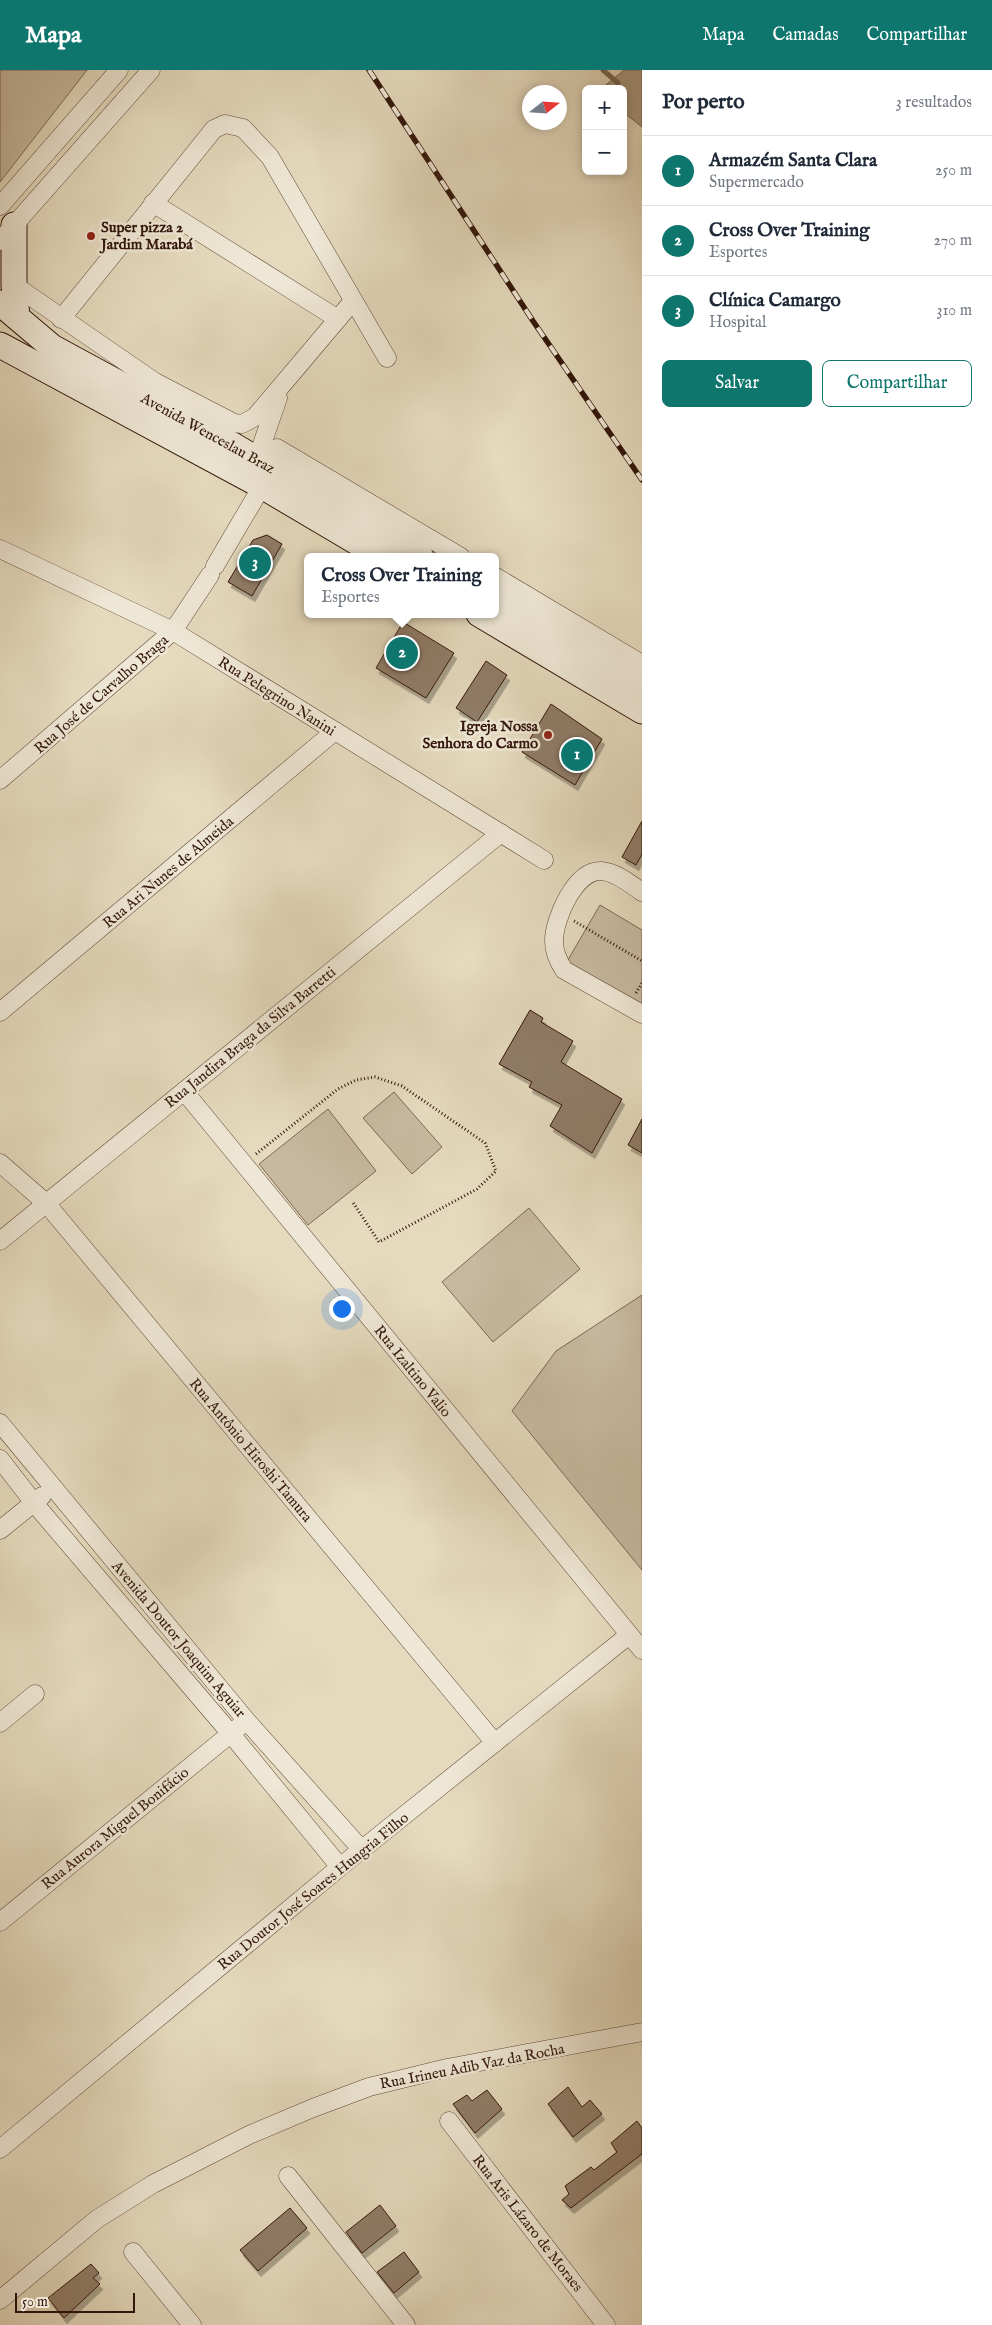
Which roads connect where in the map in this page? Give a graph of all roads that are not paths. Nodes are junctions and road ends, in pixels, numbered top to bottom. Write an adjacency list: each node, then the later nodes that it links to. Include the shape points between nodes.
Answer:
1 (119, 70): 4 (street)
2 (151, 70): 4 (street)
3 (153, 203): 5 (street, via 214,129 225,124 243,128 270,157); 7 (street); 8 (street)
4 (5, 224): 6 (street)
5 (353, 301): 8 (street); 10 (street)
6 (10, 302): 7 (street); 12 (street, Avenida Wenceslau Braz, via 52,347)
7 (61, 319): 12 (street)
8 (338, 319): 11 (street)
9 (0, 345): 13 (street, Avenida Wenceslau Braz)
10 (387, 358)
11 (284, 384): 12 (street, via 255,417); 13 (street, Rua José de Carvalho Braga, via 274,408)
12 (224, 429): 13 (street, Avenida Wenceslau Braz)
13 (267, 466): 15 (street, Avenida Wenceslau Braz); 16 (street, Avenida Wenceslau Braz); 17 (street); 21 (street, Rua José de Carvalho Braga, via 213,571)
14 (0, 549): 21 (street, Rua Pelegrino Nanini)
15 (377, 553)
16 (414, 553)
17 (452, 553)
18 (499, 579): 22 (street)
19 (499, 603): 23 (street)
20 (486, 618): 24 (street)
21 (173, 632): 25 (street, Rua Pelegrino Nanini); 26 (street, Rua José de Carvalho Braga)
22 (642, 664)
23 (642, 687)
24 (642, 711)
25 (335, 731): 27 (street, Rua Pelegrino Nanini); 30 (street, Rua Ari Nunes de Almeida)
26 (0, 780)
27 (501, 833): 28 (street, Rua Pelegrino Nanini); 32 (street, Rua Jandira Braga da Silva Barretti)
28 (544, 860)
29 (642, 892): 31 (street, via 610,872 588,875 566,901 554,940 564,970)
30 (0, 1012)
31 (642, 1014)
32 (184, 1091): 34 (street, Rua Jandira Braga da Silva Barretti); 41 (street, Rua Izaltino Valio)
33 (0, 1164): 34 (street, Rua Antônio Hiroshi Tamura)
34 (46, 1203): 35 (street, Rua Jandira Braga da Silva Barretti); 47 (street, Rua Antônio Hiroshi Tamura)
35 (0, 1240)
36 (0, 1423): 38 (street, Avenida Doutor Joaquim Aguiar)
37 (0, 1459): 39 (street, Avenida Doutor Joaquim Aguiar)
38 (53, 1487): 39 (street); 44 (street, Avenida Doutor Joaquim Aguiar)
39 (34, 1503): 40 (street); 46 (street, Avenida Doutor Joaquim Aguiar)
40 (0, 1530)
41 (629, 1635): 42 (street, Rua Izaltino Valio); 47 (street, Rua Doutor José Soares Hungria Filho)
42 (642, 1650)
43 (35, 1694): 45 (street)
44 (246, 1720): 46 (street, Rua Aurora Miguel Bonifácio); 48 (street, Avenida Doutor Joaquim Aguiar)
45 (0, 1723)
46 (231, 1734): 49 (street, Avenida Doutor Joaquim Aguiar); 50 (street, Rua Aurora Miguel Bonifácio)
47 (495, 1743): 48 (street, Rua Doutor José Soares Hungria Filho)
48 (362, 1850): 49 (street, Rua Doutor José Soares Hungria Filho)
49 (340, 1867): 53 (street, Rua Doutor José Soares Hungria Filho)
50 (0, 1922)
51 (642, 2032): 56 (street, Rua Irineu Adib Vaz da Rocha, via 447,2068 369,2087 313,2108 153,2184 97,2219)
52 (449, 2121): 59 (street, Rua Aris Lázaro de Moraes)
53 (0, 2149)
54 (288, 2176): 58 (street)
55 (133, 2252): 57 (street)
56 (0, 2300)
57 (192, 2325)
58 (406, 2325)
59 (606, 2325)

